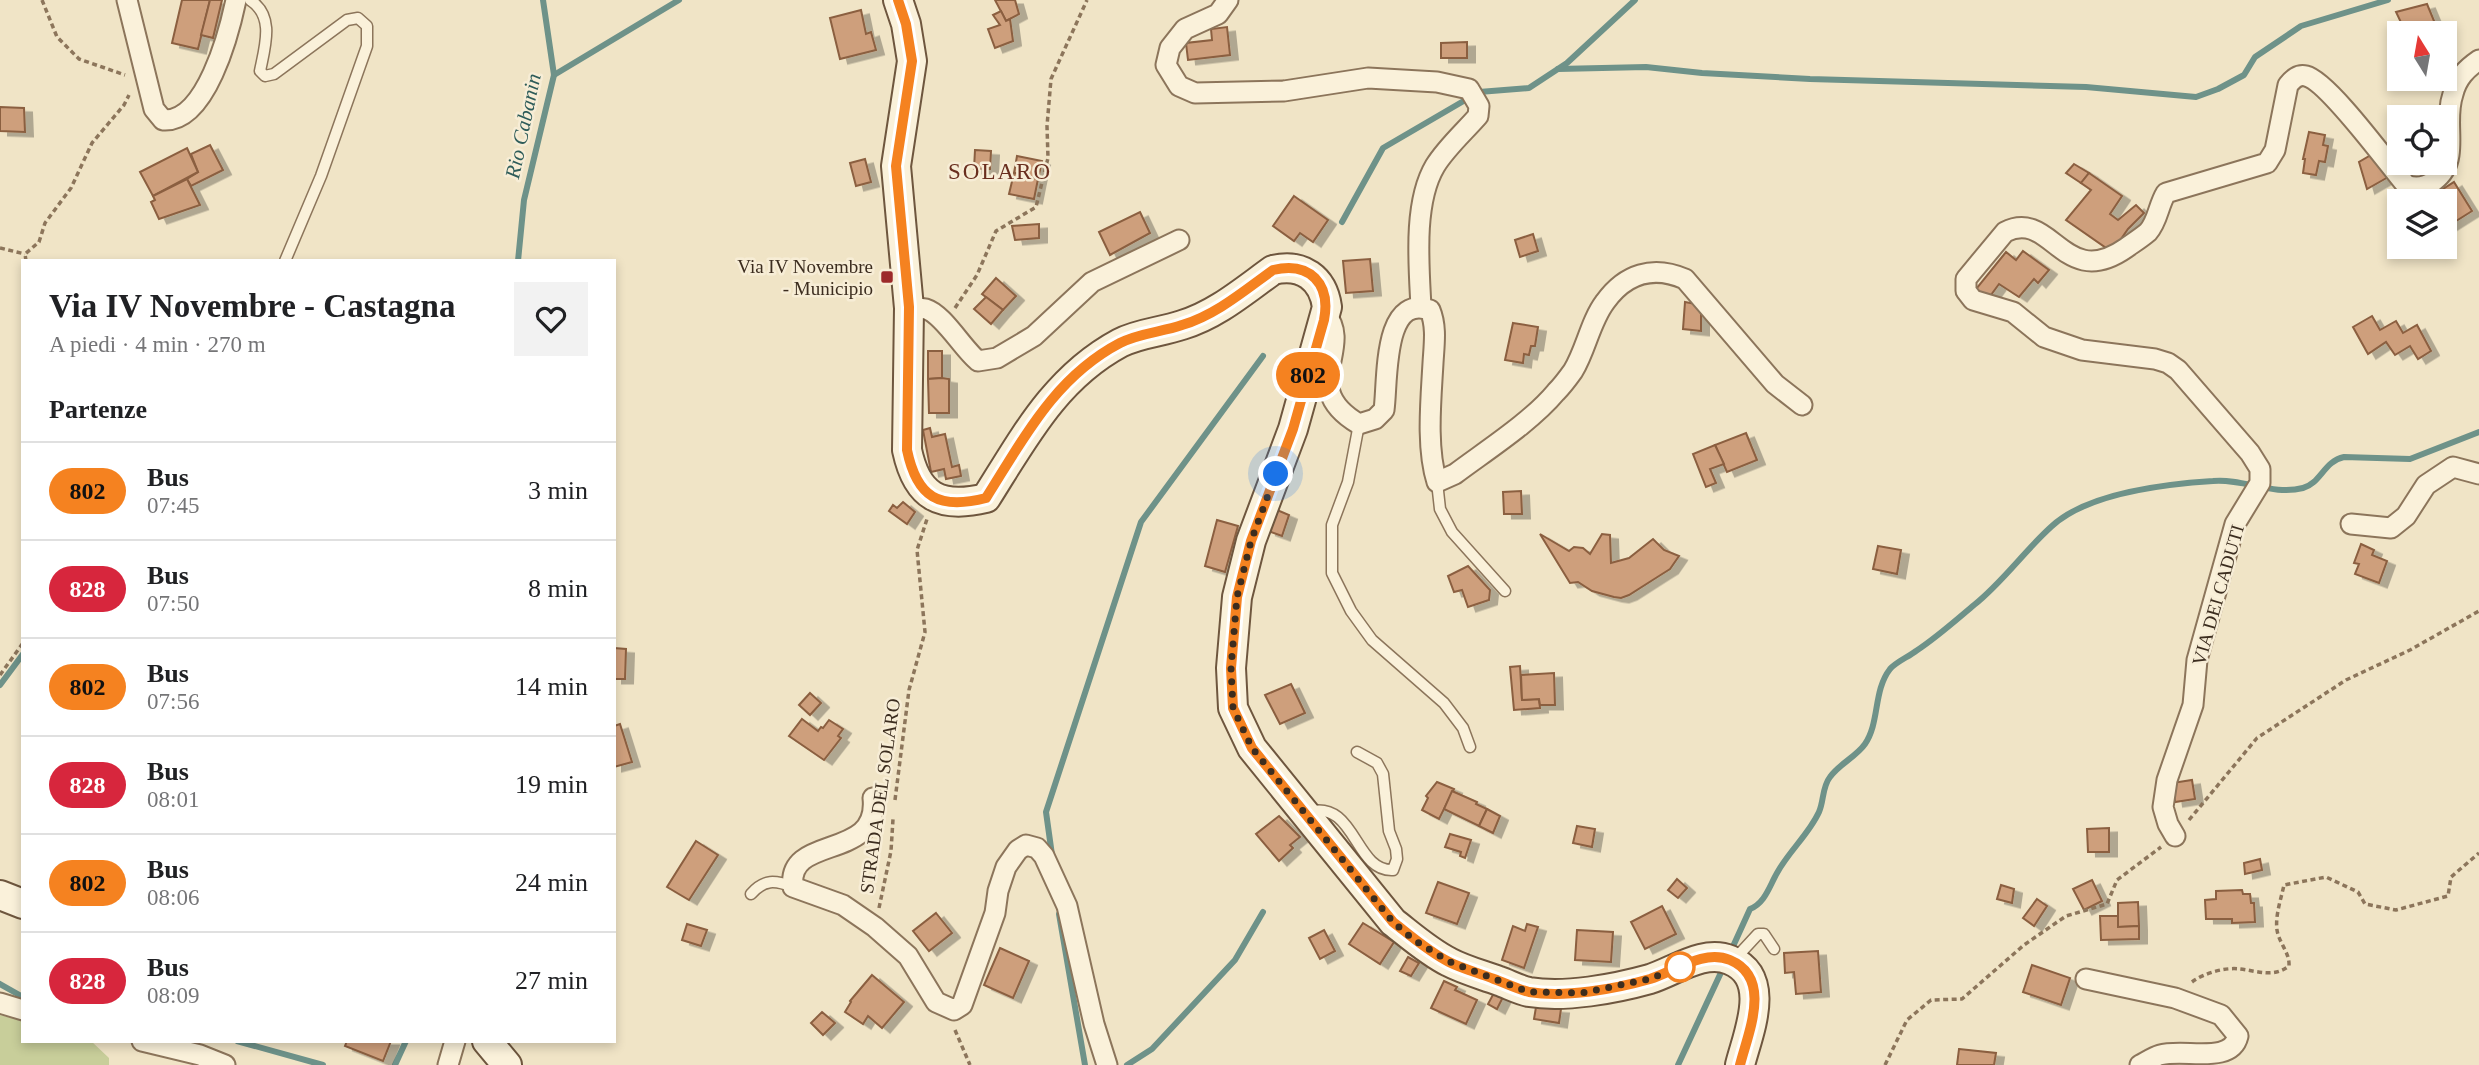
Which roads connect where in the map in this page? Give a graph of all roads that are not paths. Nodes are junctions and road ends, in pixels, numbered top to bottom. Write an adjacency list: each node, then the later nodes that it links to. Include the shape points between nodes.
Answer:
1 (127, 0): 2 (street, via 153,109 163,120 172,121 185,115 209,84)
2 (236, 0)
3 (250, 0): 8 (lane, via 266,20 260,71 265,76 347,20 358,18 368,26 368,46)
4 (898, 0): 9 (main road, via 912,61 896,166)
5 (1228, 0): 10 (street, via 1217,14 1185,29 1170,48 1166,65 1180,86 1195,93 1284,91 1368,78 1469,89 1479,106 1478,116 1435,166 1427,186 1420,222)
6 (2479, 60): 22 (street, VIA DEI CADUTI, via 2459,77 2449,113 2449,157 2428,186 2406,185 2354,119 2311,78 2300,76 2288,85 2275,150 2267,163 2166,193 2149,231 2111,259 2091,263 2070,256 2033,229 2013,228 1966,279 1966,291 1973,300 2013,312 2044,337 2082,350 2168,363 2250,453 2260,470 2260,484 2235,524 2197,660 2193,705 2167,780 2163,807)
7 (1179, 240): 9 (street, via 1091,282 1034,336 997,358 978,361 928,309)
8 (286, 259)
9 (909, 307): 11 (main road, via 907,450 912,472 925,492 962,504 986,498 1042,408 1093,359 1123,341 1203,317 1273,270 1286,267 1311,274 1320,283)
10 (1421, 307): 13 (street, via 1398,318 1388,350 1384,410); 15 (street, via 1430,310 1435,323 1431,401)
11 (1325, 313): 13 (street, via 1335,333 1327,381 1334,405); 21 (main road, via 1293,429 1251,541 1237,597 1231,668 1233,708 1252,748)
12 (1802, 405): 15 (street, via 1775,384 1685,279 1669,272 1640,274 1623,283 1604,303 1572,372 1554,395 1455,474)
13 (1359, 424): 18 (lane, via 1348,482 1332,525 1332,573 1372,640 1444,703 1463,728)
14 (2479, 474): 16 (street, via 2453,467 2426,485 2406,516 2392,528)
15 (1437, 482): 17 (lane, via 1440,509 1452,532)
16 (2351, 524)
17 (1504, 591)
18 (1469, 747)
19 (1357, 752): 21 (lane, via 1377,763 1382,774 1388,831 1396,849 1393,870 1375,866 1340,818 1326,810)
20 (873, 798): 23 (street, via 868,825 854,839 798,862 791,876)
21 (1304, 813): 28 (main road, via 1393,922 1414,940 1450,962 1529,992 1582,993 1649,979 1708,957)
22 (2175, 836)
23 (793, 887): 24 (lane, via 766,881); 38 (street, via 842,905 875,927 908,956 936,1002 954,1010 962,1005 989,932 1006,867 1026,845 1037,848 1067,906)
24 (751, 894)
25 (0, 895): 26 (main road)
26 (21, 903)
27 (1774, 948): 28 (lane, via 1758,933)
28 (1723, 959): 39 (main road, via 1751,979 1755,991)
29 (2086, 979): 40 (street, via 2175,998 2221,1015 2238,1036 2229,1053 2161,1054)
30 (0, 1003): 31 (street)
31 (21, 1009)
32 (150, 1043): 35 (street)
33 (454, 1043): 36 (street)
34 (489, 1043): 37 (main road)
35 (225, 1065)
36 (448, 1065)
37 (507, 1065)
38 (1107, 1065)
39 (1740, 1065)
40 (2140, 1065)

